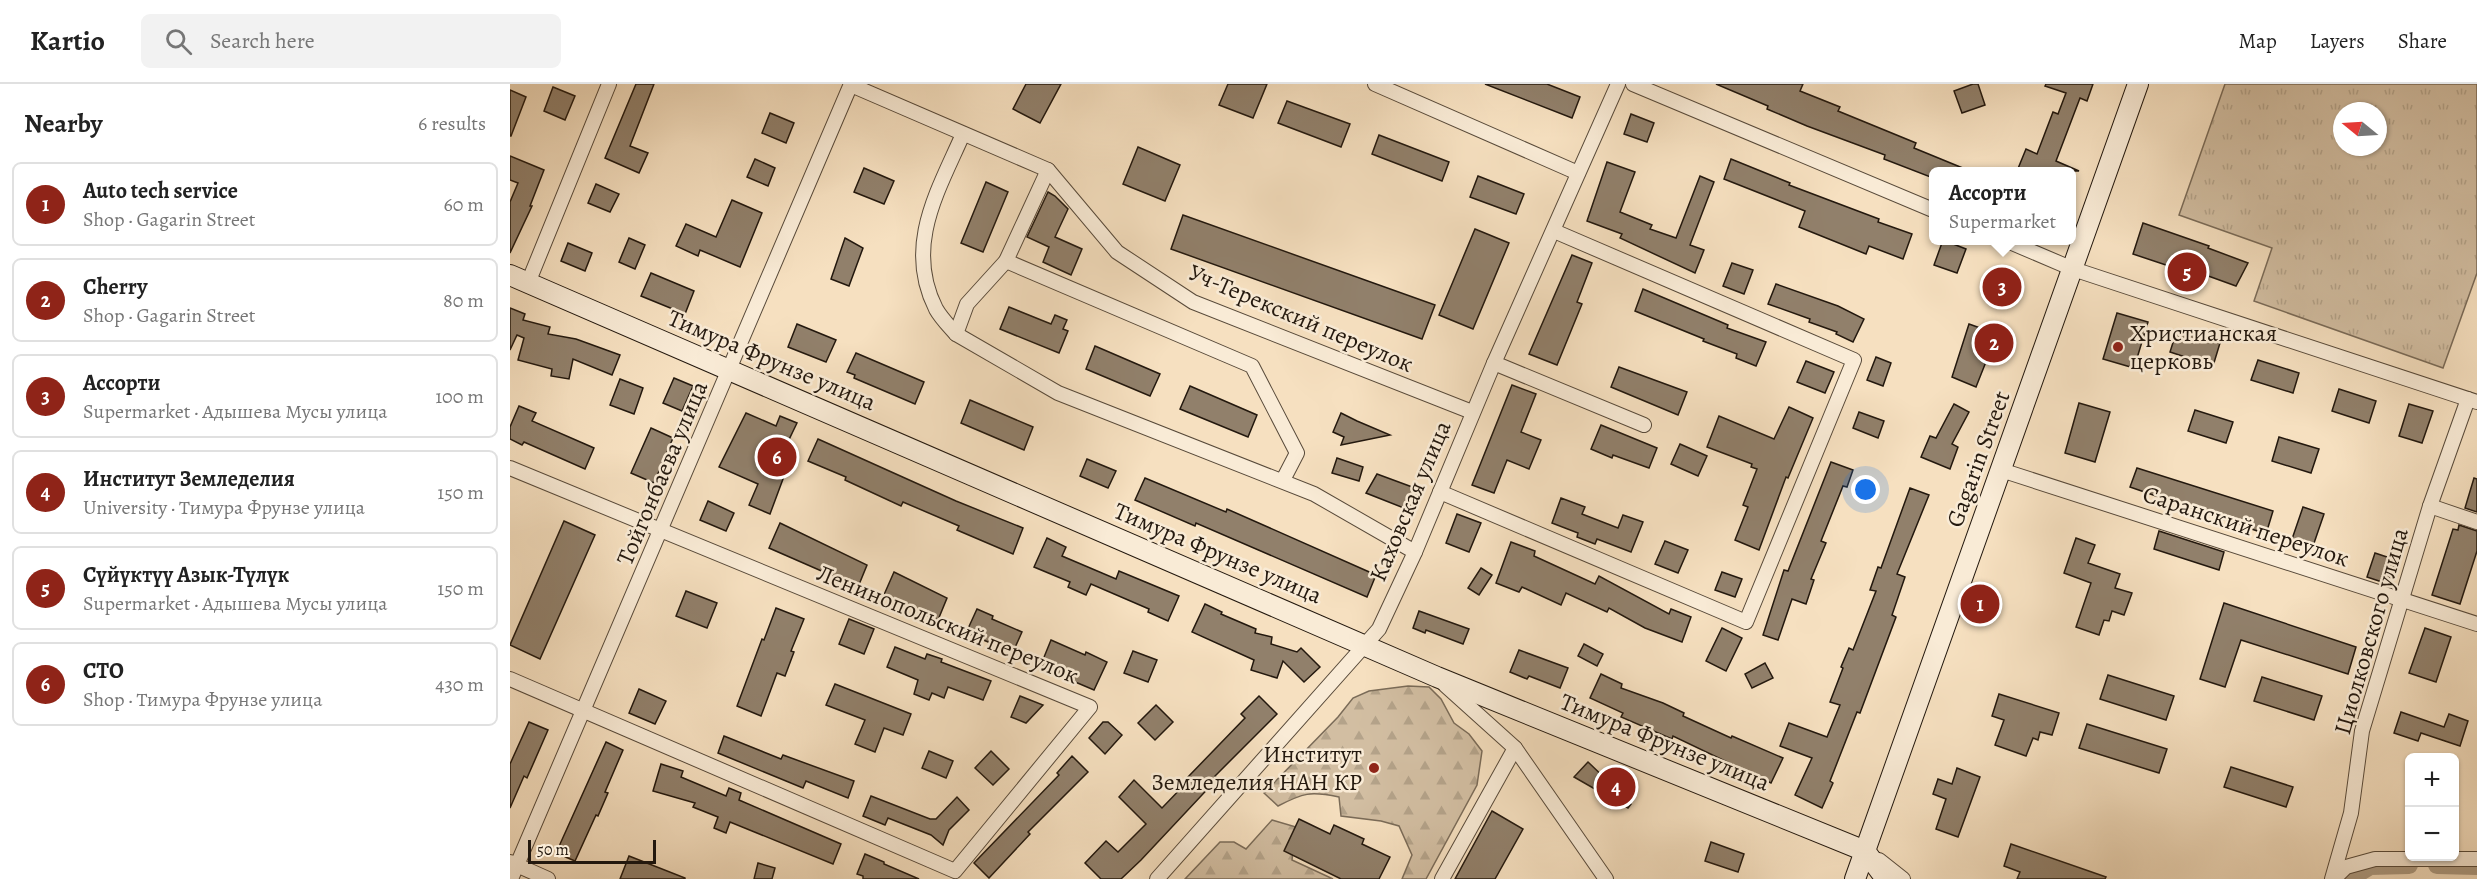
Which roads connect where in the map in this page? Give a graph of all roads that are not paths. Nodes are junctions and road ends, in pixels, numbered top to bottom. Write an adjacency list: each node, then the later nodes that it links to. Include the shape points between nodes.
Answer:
1 (593, 84): 7 (street)
2 (1375, 84): 10 (street)
3 (1618, 84): 10 (street, Каховская улица)
4 (1632, 84): 11 (street)
5 (2138, 84): 15 (main road, Gagarin Street)
6 (851, 85): 8 (street, Уч-Терекский переулок); 19 (street, Тойгонбаева улица)
7 (608, 87): 16 (street)
8 (963, 134): 9 (street, Уч-Терекский переулок); 17 (street, via 931,208 922,249 924,271 937,310)
9 (1048, 170): 14 (street); 21 (street, Уч-Терекский переулок, via 1117,252 1192,302)
10 (1578, 173): 12 (street, Каховская улица)
11 (1929, 208)
12 (1554, 231): 18 (street, Каховская улица); 26 (street, via 1854,360 1746,622)
13 (2017, 245): 15 (street)
14 (1006, 261): 17 (street, via 967,304); 25 (street, via 1252,366 1297,453)
15 (2073, 269): 20 (street); 24 (main road, Gagarin Street)
16 (519, 279): 19 (main road, Тимура Фрунзе улица)
17 (956, 334): 25 (street, via 1058,393)
18 (1494, 363): 21 (street, Каховская улица); 22 (street)
19 (730, 370): 29 (street, Тойгонбаева улица); 33 (main road, Тимура Фрунзе улица)
20 (2472, 401): 27 (street, Циолковского улица)
21 (1472, 412): 26 (street, Каховская улица)
22 (1644, 425)
23 (510, 468): 29 (street, Ленинопольский переулок)
24 (2001, 471): 31 (street, Саранский переулок); 38 (main road, Gagarin Street)
25 (1283, 480): 30 (street)
26 (1440, 492): 30 (street, Каховская улица)
27 (2430, 506): 28 (street); 31 (street, Циолковского улица)
28 (2477, 522)
29 (661, 531): 36 (street, Тойгонбаева улица); 36 (street, Ленинопольский переулок, via 1090,707 955,871)
30 (1415, 552): 33 (street, Каховская улица, via 1379,629)
31 (2403, 600): 32 (street, Саранский переулок); 49 (street, Циолковского улица, via 2362,731 2351,813)
32 (2477, 624)
33 (1366, 645): 34 (main road, Тимура Фрунзе улица); 43 (street, Каховская улица)
34 (1437, 677): 37 (street); 38 (main road, Тимура Фрунзе улица)
35 (510, 679): 36 (street, Ленинопольский переулок)
36 (582, 712): 40 (street, Тойгонбаева улица)
37 (1515, 748): 44 (street); 45 (street)
38 (1865, 851): 46 (main road, Gagarin Street); 47 (main road); 48 (street, Тимура Фрунзе улица)
39 (2477, 859): 49 (street, via 2375,859 2346,867)
40 (513, 864): 41 (street, Тойгонбаева улица); 42 (street)
41 (511, 879)
42 (548, 879)
43 (1157, 879)
44 (1442, 879)
45 (1606, 879)
46 (1855, 879)
47 (1886, 879)
48 (1903, 879)
49 (2333, 879)

